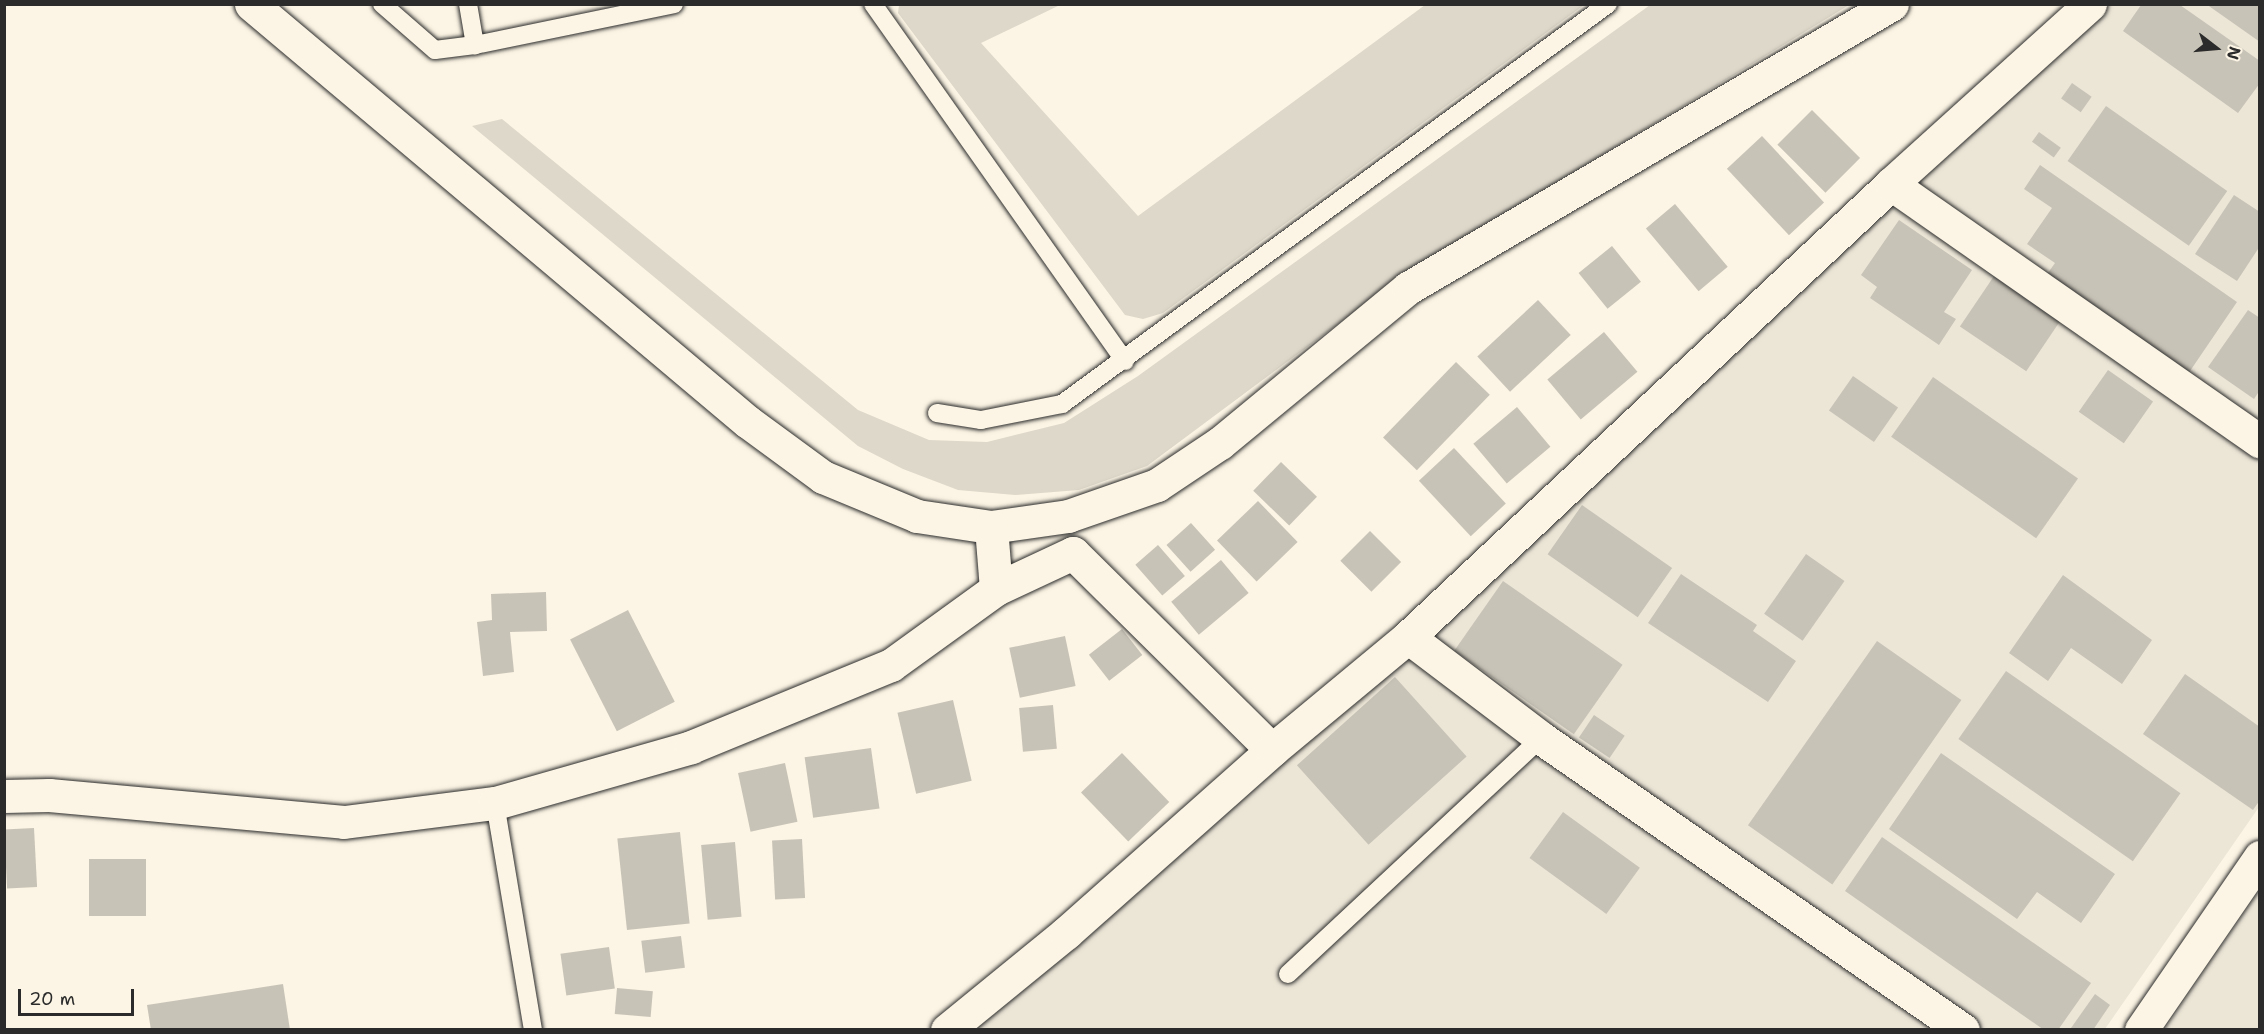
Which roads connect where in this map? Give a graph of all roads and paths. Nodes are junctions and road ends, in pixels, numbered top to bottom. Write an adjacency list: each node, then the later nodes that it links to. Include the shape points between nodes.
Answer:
1 (251, 4): 14 (street, via 748,422 823,477 917,516)
2 (382, 4): 9 (lane, via 435,50)
3 (468, 4): 9 (lane)
4 (674, 4): 9 (lane)
5 (873, 4): 11 (lane)
6 (1608, 4): 11 (lane)
7 (1892, 4): 14 (street, via 1408,288 1220,443 1157,486 1068,516)
8 (2090, 4): 10 (street)
9 (475, 45)
10 (1891, 184): 13 (street); 16 (street)
11 (1125, 361): 12 (lane, via 1062,404 1042,410 981,420)
12 (937, 413)
13 (2259, 441)
14 (991, 527): 15 (street)
15 (996, 589): 18 (street, via 1073,553); 20 (street, via 891,665 691,747)
16 (1408, 637): 17 (street); 18 (street)
17 (1541, 738): 22 (lane); 25 (street)
18 (1272, 750): 24 (street, via 1066,933)
19 (4, 796): 20 (street, via 49,795 344,822)
20 (495, 803): 23 (lane)
21 (2259, 857): 26 (street)
22 (1288, 974)
23 (533, 1029)
24 (946, 1029)
25 (1963, 1029)
26 (2141, 1029)

